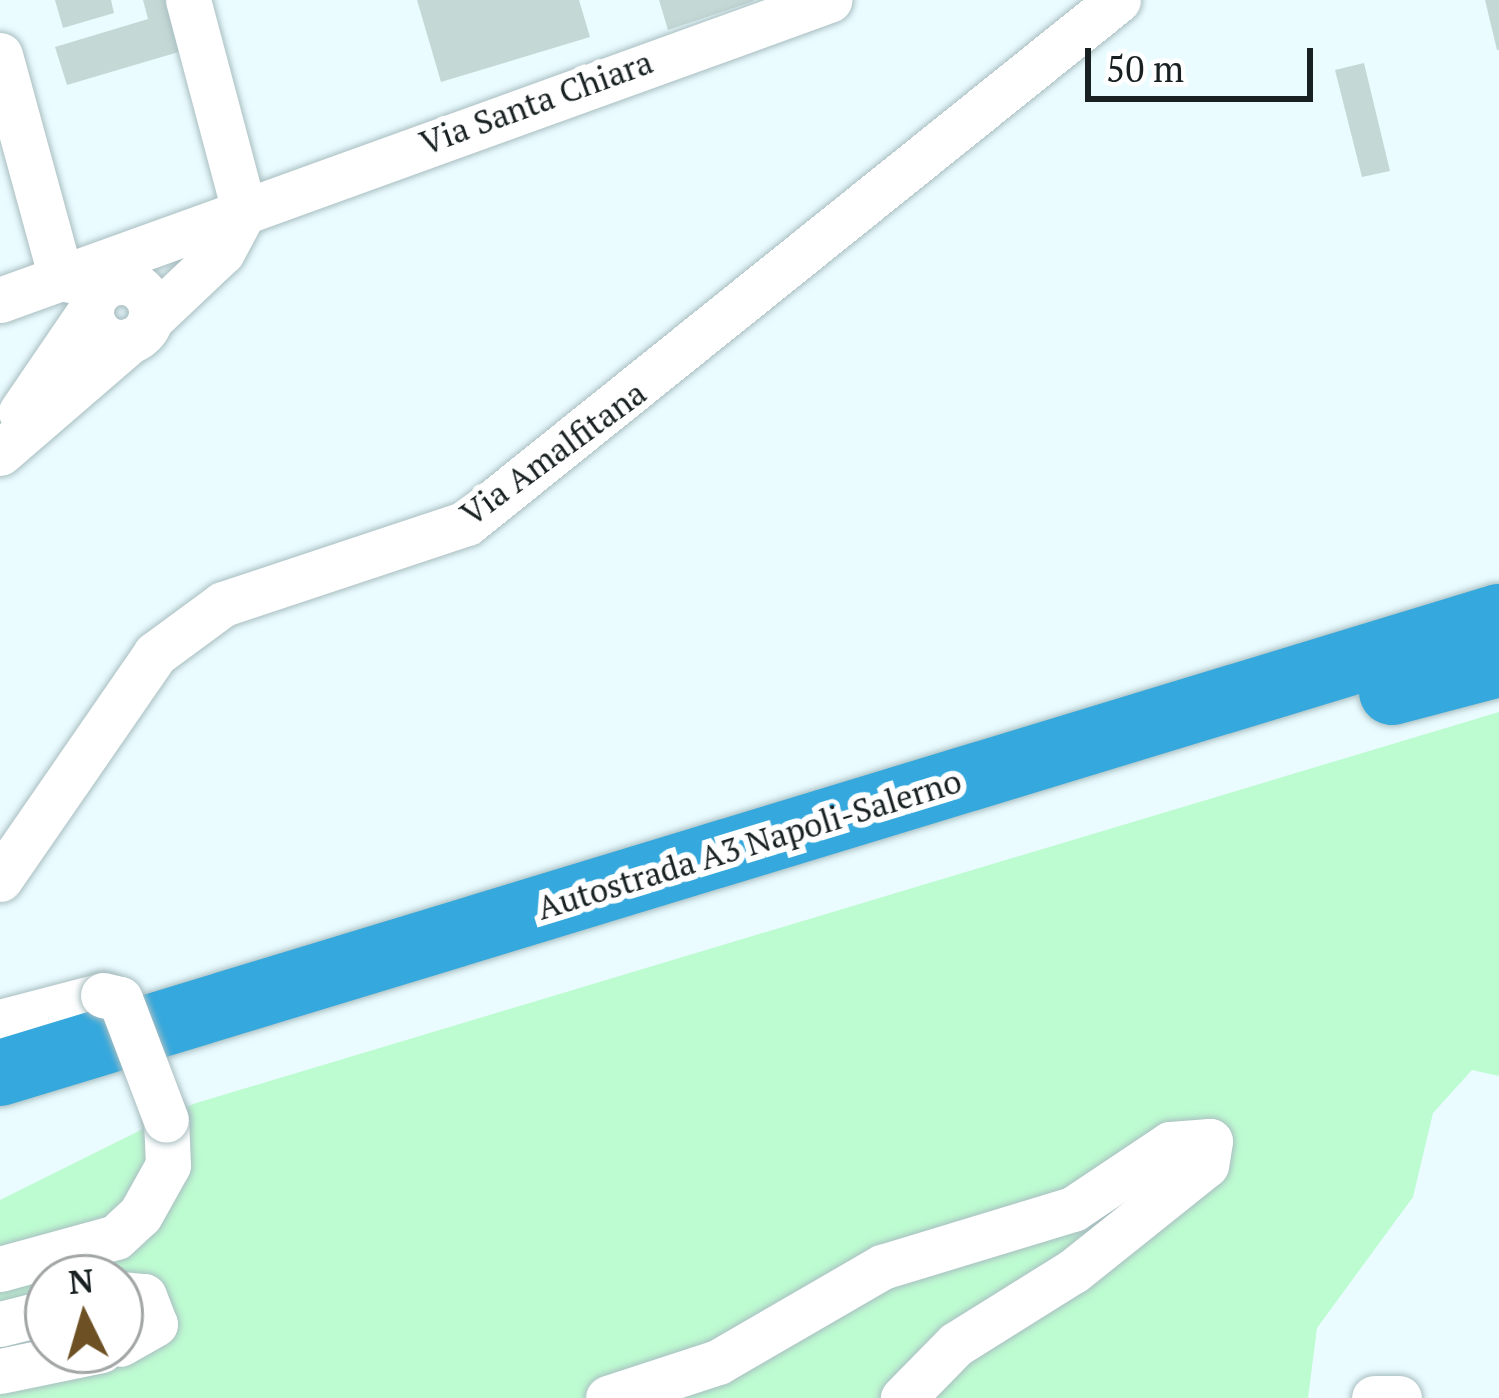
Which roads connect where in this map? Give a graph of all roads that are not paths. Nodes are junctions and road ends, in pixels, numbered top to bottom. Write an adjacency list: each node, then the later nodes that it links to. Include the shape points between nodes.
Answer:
1 (188, 0): 5 (street)
2 (1118, 0): 14 (street, Via Amalfitana, via 467,523 223,604 155,654)
3 (810, 3): 5 (street, Via Santa Chiara)
4 (0, 56): 6 (street)
5 (244, 211): 6 (street, Via Santa Chiara, via 138,251); 8 (street, via 222,252)
6 (91, 290): 7 (street); 8 (street, via 109,339); 9 (street)
7 (6, 298): 9 (street, via 45,315)
8 (141, 330): 11 (street)
9 (65, 350): 10 (street)
10 (0, 436)
11 (0, 453)
12 (1499, 617): 16 (highway, Autostrada A3 Napoli-Salerno)
13 (1499, 664): 17 (highway, Autostrada A3 Napoli-Salerno)
14 (0, 879)
15 (0, 1022): 18 (street, bridge, via 103,994 120,999 166,1120 167,1165 140,1215 116,1237)
16 (0, 1072)
17 (0, 1117)
18 (0, 1269)
19 (144, 1296): 20 (street, via 155,1324)
20 (144, 1330)
21 (608, 1398): 22 (street, via 718,1361 882,1268 1073,1209 1170,1144 1210,1141 1206,1165 1073,1271 956,1344)
22 (903, 1398)
23 (1374, 1398): 24 (street, via 1389,1390)
24 (1399, 1398)

